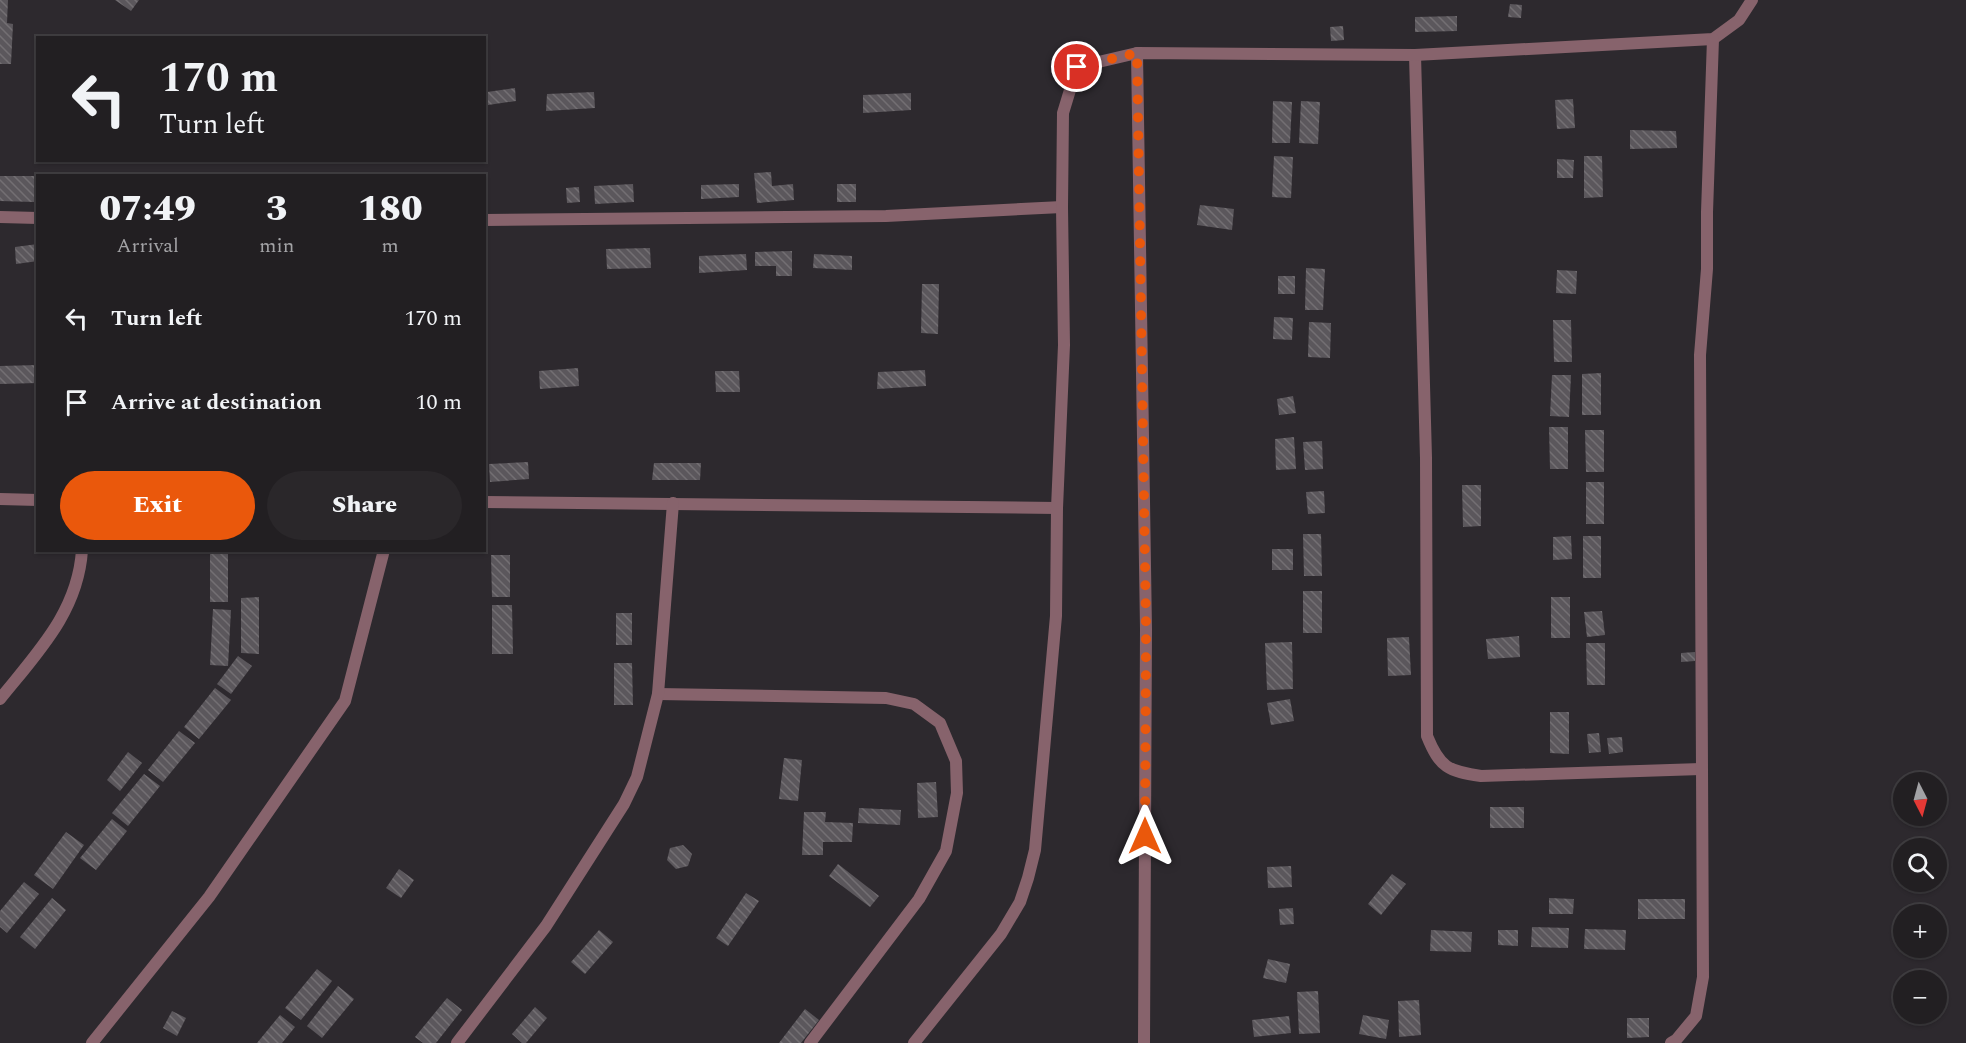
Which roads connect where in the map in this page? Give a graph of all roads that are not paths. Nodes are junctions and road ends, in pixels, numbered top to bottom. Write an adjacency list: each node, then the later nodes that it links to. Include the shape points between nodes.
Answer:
1 (1752, 0): 2 (street, via 1739,20)
2 (1713, 39): 4 (street); 18 (street, via 1707,269 1700,354)
3 (1137, 53): 4 (street); 5 (street, via 1077,67 1063,113); 23 (street, via 1146,629)
4 (1415, 55): 18 (street, via 1426,458 1427,736 1435,756 1458,772 1481,776)
5 (1062, 207): 8 (street, via 886,216); 13 (street, via 1064,345)
6 (0, 217): 7 (street)
7 (36, 218)
8 (486, 220)
9 (0, 499): 10 (street)
10 (36, 500)
11 (486, 501): 12 (street)
12 (673, 503): 13 (street); 16 (street)
13 (1057, 508): 22 (street, via 1056,616 1035,850 1028,878 1020,902 1001,934)
14 (82, 552): 17 (street, via 81,571 69,606)
15 (383, 552): 19 (street, via 345,701 209,897)
16 (658, 694): 20 (street, via 637,777 624,804 546,926); 21 (street, via 885,698 914,704 940,723 956,761 957,782 946,851 919,899)
17 (0, 699)
18 (1701, 769): 24 (street, via 1703,977 1696,1016)
19 (92, 1043)
20 (457, 1043)
21 (810, 1043)
22 (914, 1043)
23 (1144, 1043)
24 (1671, 1043)

